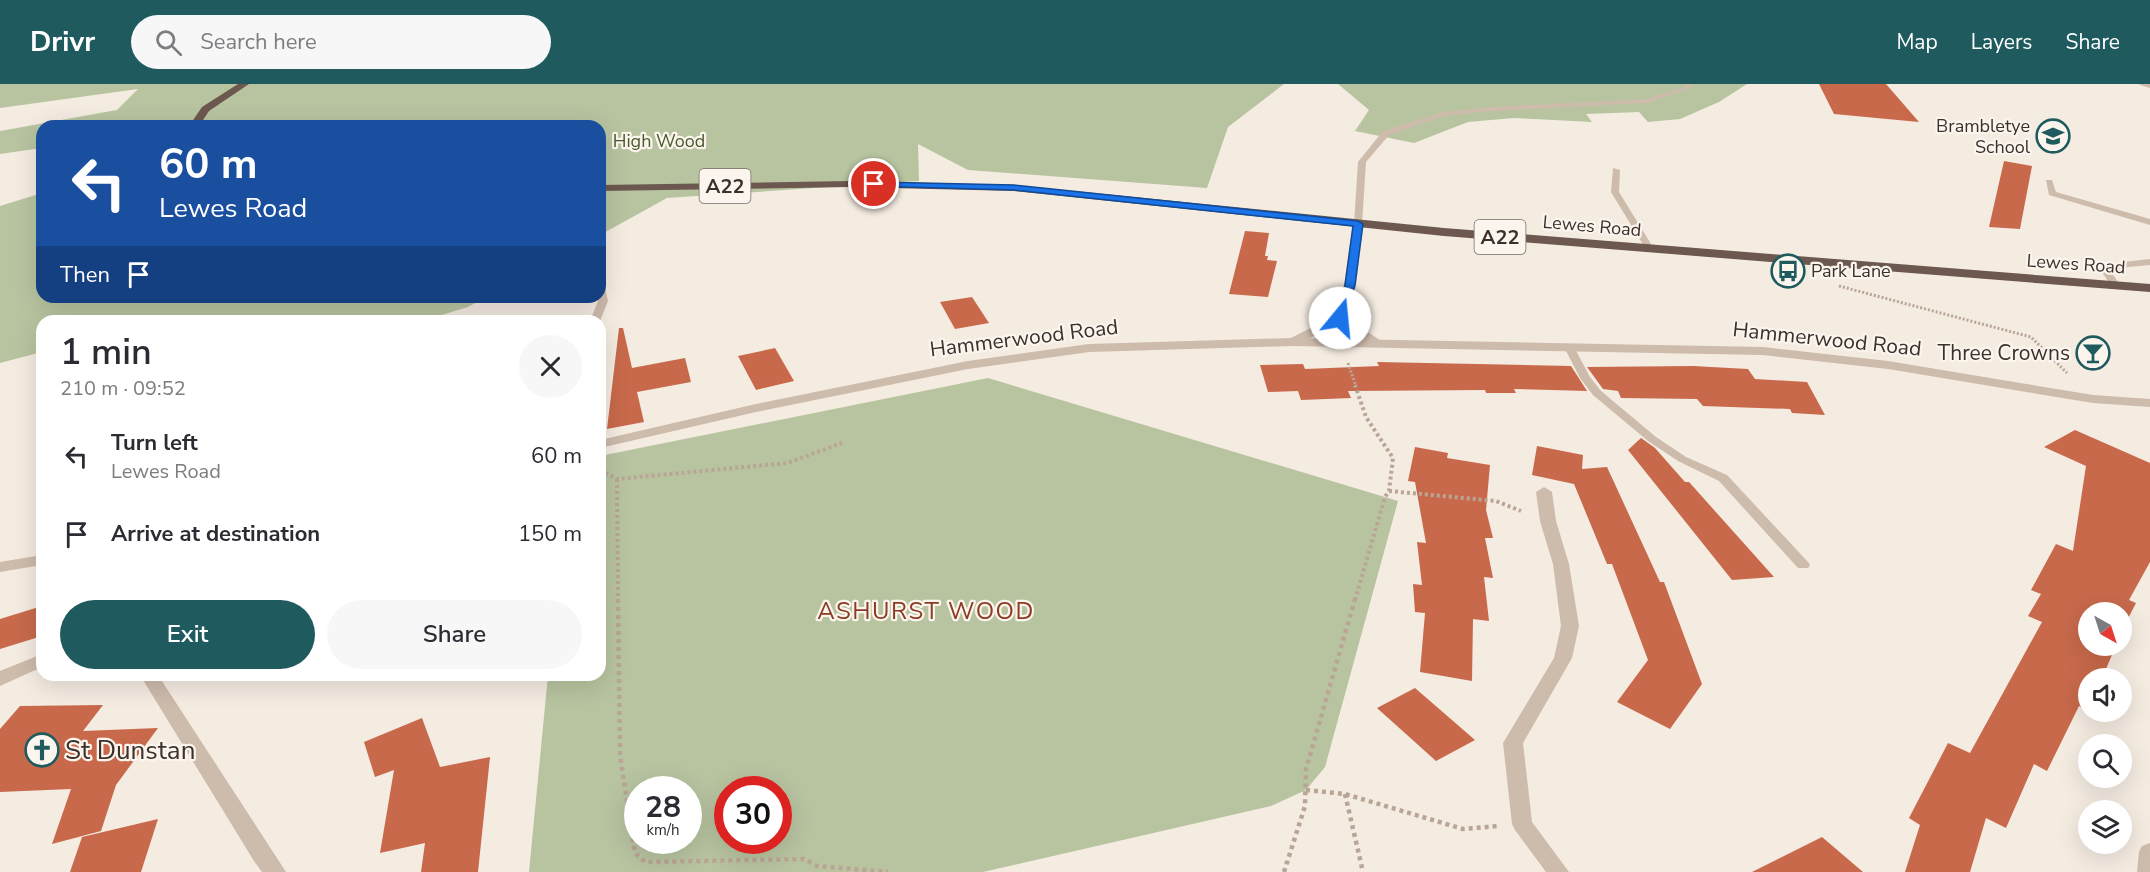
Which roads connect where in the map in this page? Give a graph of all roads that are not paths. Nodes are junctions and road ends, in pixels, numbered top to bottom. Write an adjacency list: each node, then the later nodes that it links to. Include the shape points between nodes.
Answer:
1 (244, 84): 5 (highway, via 206,109)
2 (1691, 84): 10 (lane, via 1647,101 1443,114 1386,133 1362,162)
3 (2142, 84): 4 (lane)
4 (2150, 86)
5 (198, 120)
6 (1616, 170): 11 (lane, via 1615,192)
7 (2049, 182): 9 (lane, via 2052,193)
8 (606, 188): 10 (highway, Lewes Road / A22, via 850,184 1014,188)
9 (2150, 222)
10 (1358, 224): 11 (highway, Lewes Road / A22); 15 (street, via 1350,285)
11 (1650, 249): 13 (highway, Lewes Road / A22)
12 (2150, 262): 13 (lane, via 2126,264 2107,272)
13 (2115, 285): 14 (highway, Lewes Road / A22)
14 (2150, 288)
15 (1340, 318): 16 (street); 17 (street)
16 (1293, 342): 17 (street, Hammerwood Road); 20 (street, Hammerwood Road, via 1089,348 968,364)
17 (1378, 343): 18 (street, Hammerwood Road)
18 (1569, 347): 19 (street, Hammerwood Road, via 1763,351 1888,365 2093,399); 23 (lane, via 1598,393 1652,439 1682,459 1723,478)
19 (2150, 403)
20 (606, 443)
21 (1544, 492): 30 (street, via 1570,626 1563,658 1513,743 1522,824)
22 (36, 561): 24 (street)
23 (1803, 565)
24 (0, 567)
25 (36, 663): 26 (street)
26 (0, 679)
27 (153, 681): 29 (street)
28 (2150, 852): 31 (street)
29 (275, 872)
30 (1558, 872)
31 (2148, 872)

